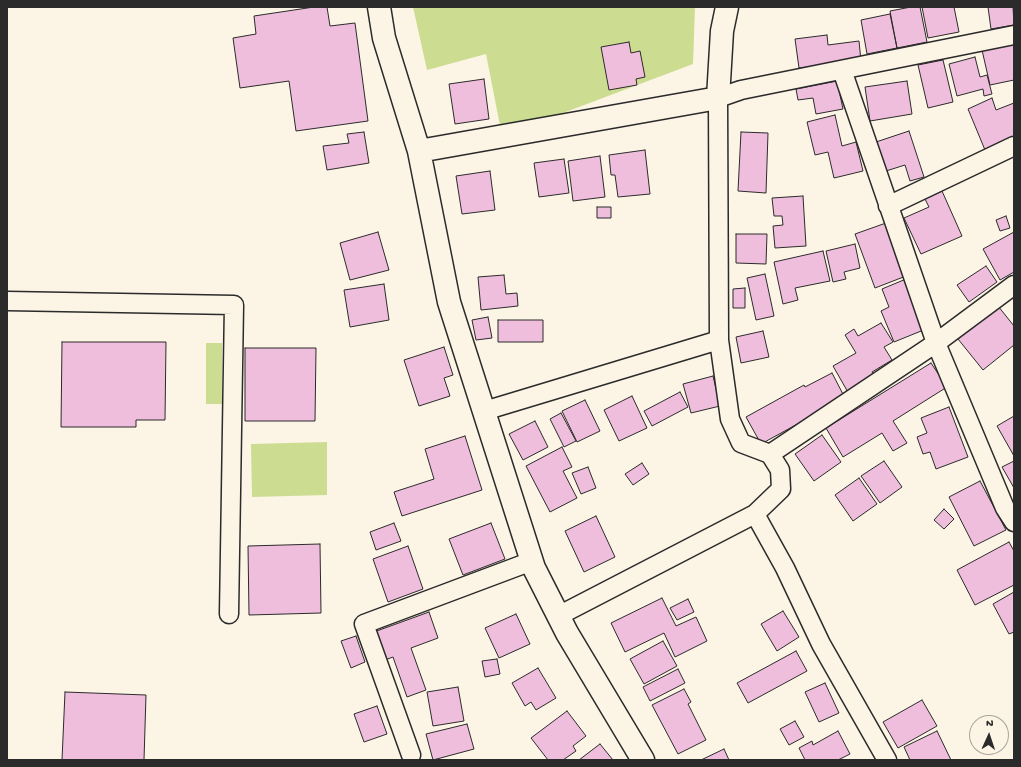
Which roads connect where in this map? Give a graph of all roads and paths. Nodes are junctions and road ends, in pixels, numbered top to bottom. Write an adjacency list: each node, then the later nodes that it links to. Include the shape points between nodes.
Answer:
1 (379, 7): 7 (street, via 384,38)
2 (727, 7): 5 (street, via 722,31)
3 (1014, 35): 4 (street)
4 (842, 70): 5 (street, via 741,90); 8 (street)
5 (718, 98): 7 (street); 11 (street)
6 (1014, 146): 8 (street)
7 (419, 151): 13 (street, via 449,302)
8 (888, 206): 12 (street)
9 (1014, 286): 12 (street)
10 (7, 301): 18 (street, via 234,305)
11 (719, 340): 13 (street); 14 (street, via 730,420 741,442)
12 (936, 343): 14 (street); 16 (street)
13 (484, 411): 17 (street)
14 (770, 454): 15 (street, via 780,470 781,489)
15 (756, 514): 19 (street); 22 (street, via 821,644)
16 (1014, 522)
17 (532, 561): 19 (street); 20 (street, via 364,624)
18 (229, 614)
19 (558, 616): 21 (street)
20 (411, 756)
21 (643, 760)
22 (887, 760)

